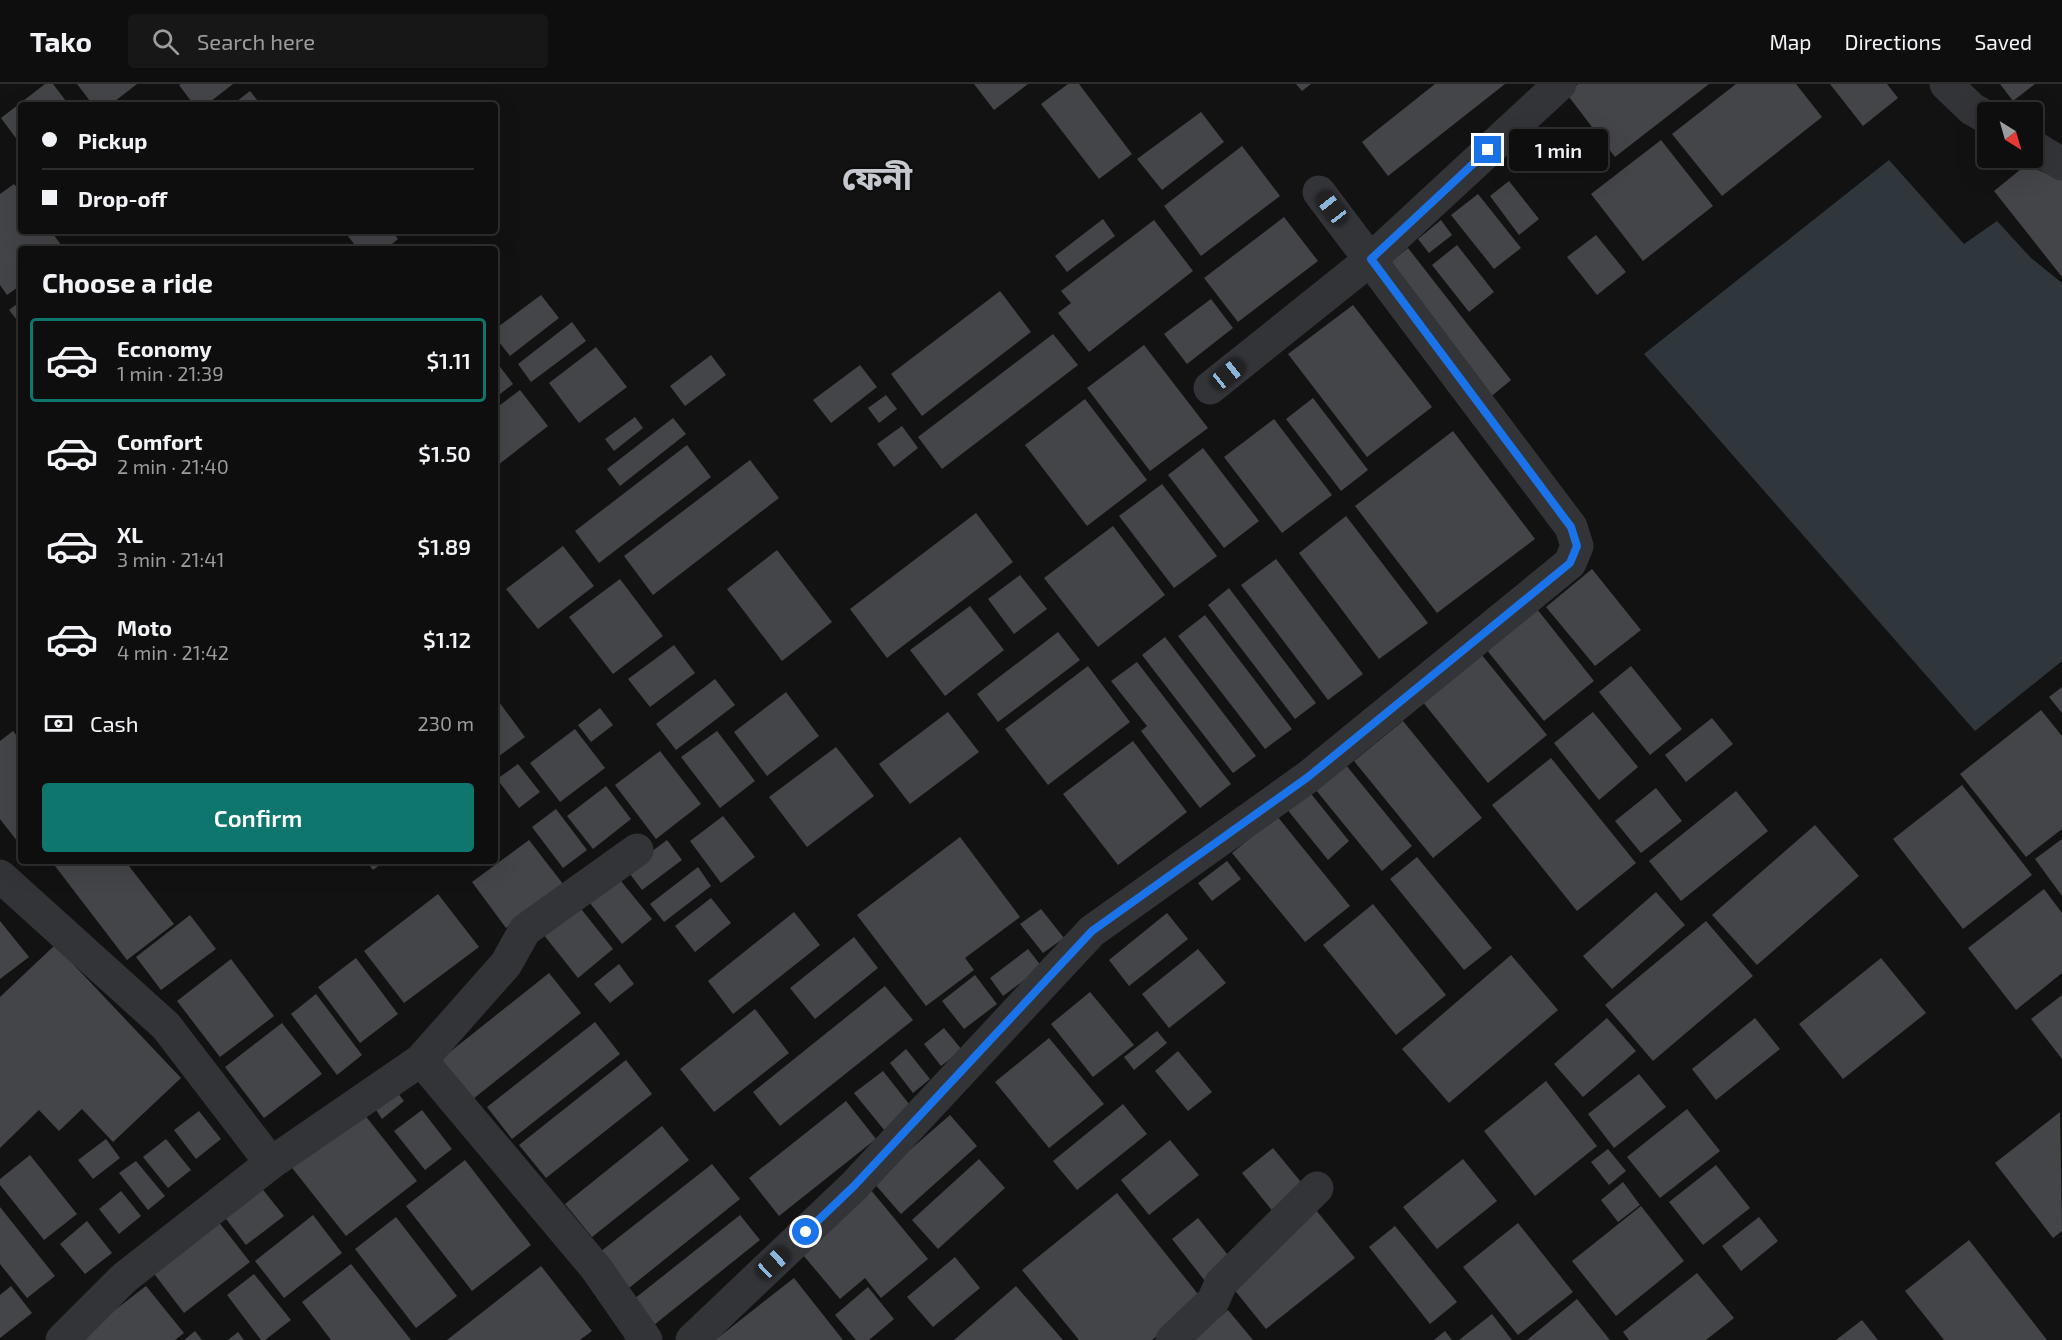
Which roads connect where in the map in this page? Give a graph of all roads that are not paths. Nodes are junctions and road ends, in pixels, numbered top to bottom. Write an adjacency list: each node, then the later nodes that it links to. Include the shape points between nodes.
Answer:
1 (1560, 84): 7 (street)
2 (1946, 84): 3 (street)
3 (1977, 112)
4 (2043, 153): 5 (street)
5 (2062, 164)
6 (1319, 192): 7 (street)
7 (1371, 259): 8 (street); 16 (street, via 1571,527 1577,546 1570,563 1308,777 1092,931 854,1186)
8 (1210, 388)
9 (637, 850): 11 (street, via 525,930 506,964)
10 (0, 876): 12 (street, via 166,1026)
11 (421, 1060): 12 (street); 15 (street, via 596,1268)
12 (271, 1163): 14 (street, via 124,1278)
13 (1317, 1188): 17 (street, via 1221,1283 1213,1301)
14 (62, 1340)
15 (646, 1340)
16 (692, 1340)
17 (1172, 1340)

